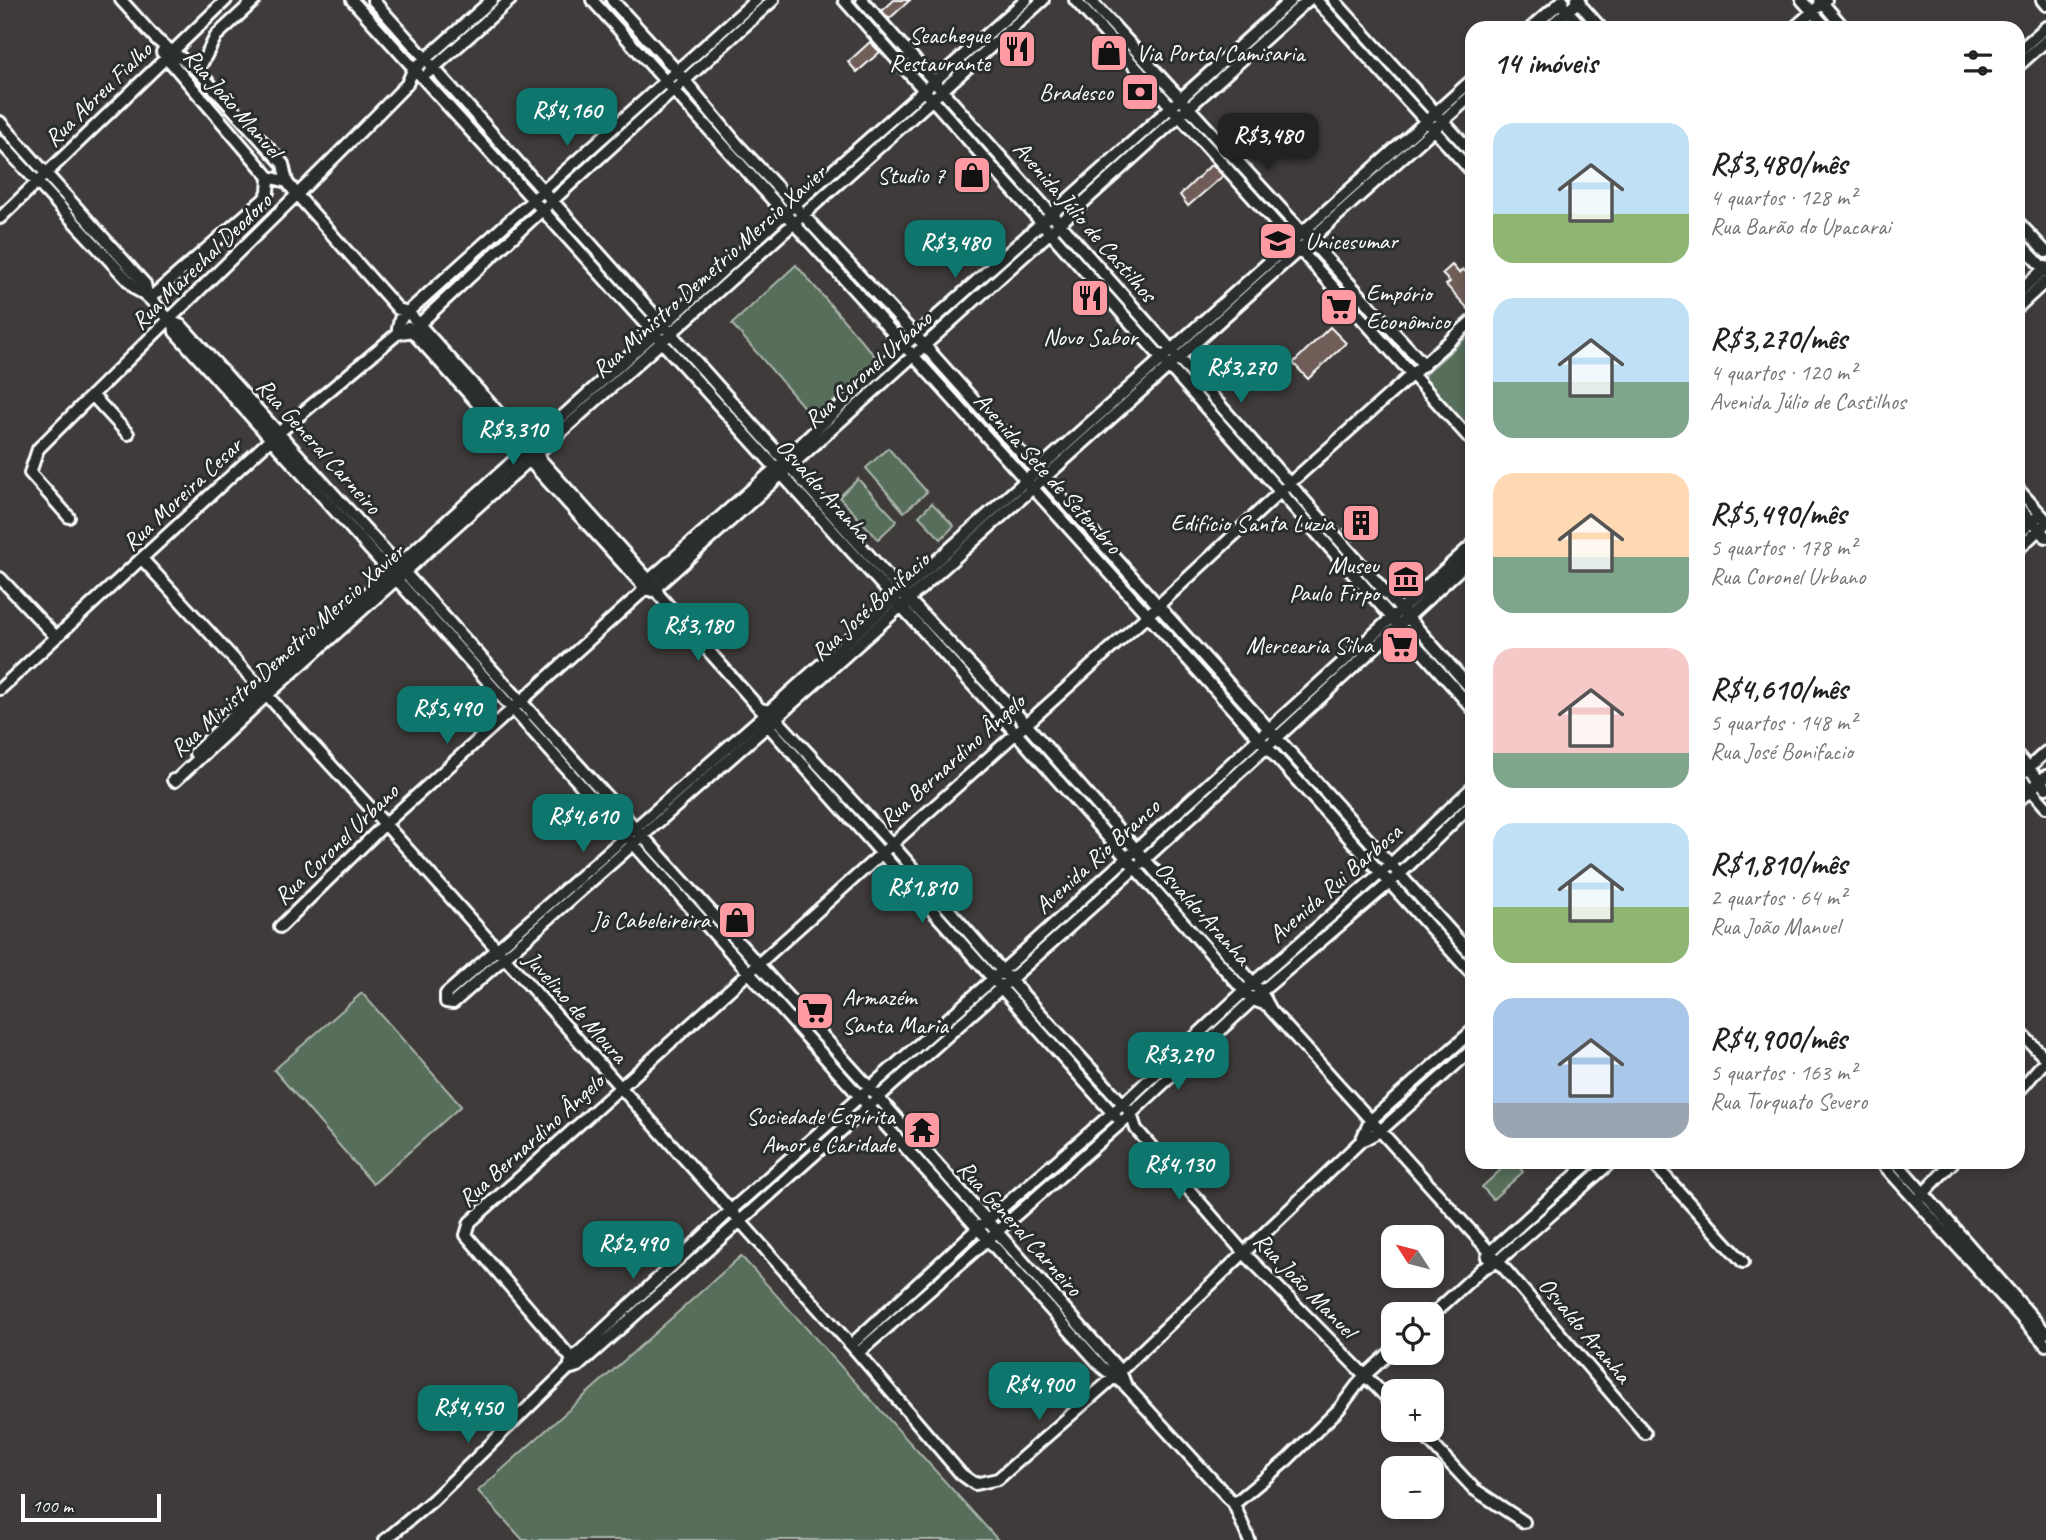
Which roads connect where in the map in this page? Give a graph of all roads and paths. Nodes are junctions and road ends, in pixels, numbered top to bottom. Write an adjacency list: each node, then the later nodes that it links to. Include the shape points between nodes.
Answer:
1 (121, 0): 46 (street, Rua João Manuel)
2 (226, 0): 46 (street, Rua Abreu Fialho)
3 (255, 0): 50 (street, via 216,36)
4 (352, 0): 52 (street, Osvaldo Aranha)
5 (373, 0): 49 (street, Osvaldo Aranha)
6 (510, 0): 30 (street, Rua Marechal Deodoro)
7 (592, 0): 31 (street, Avenida Sete de Setembro)
8 (612, 0): 28 (street, Avenida Sete de Setembro)
9 (756, 0): 40 (street)
10 (773, 0): 44 (street)
11 (844, 0): 58 (street, Avenida Júlio de Castilhos)
12 (862, 0): 55 (street, Avenida Júlio de Castilhos)
13 (1043, 0): 27 (street, Rua Ministro Demetrio Mercio Xavier)
14 (1075, 0): 60 (street)
15 (1090, 0): 60 (street)
16 (1291, 0): 43 (street, Rua Coronel Urbano)
17 (1308, 0): 43 (street, Rua Coronel Urbano)
18 (1316, 0): 47 (street)
19 (1334, 0): 45 (street)
20 (1802, 0): 29 (street)
21 (2042, 0): 26 (street)
22 (1578, 1): 25 (street); 35 (street)
23 (1823, 1): 29 (street); 38 (street)
24 (488, 4): 30 (street); 49 (street, Rua Marechal Deodoro)
25 (1562, 4): 32 (street); 33 (street); 34 (street)
26 (2046, 5)
27 (1024, 6): 55 (street, Rua Ministro Demetrio Mercio Xavier)
28 (620, 9): 31 (street); 51 (street, Avenida Sete de Setembro)
29 (1812, 12): 36 (street); 37 (street)
30 (493, 18): 49 (street, Rua Marechal Deodoro)
31 (609, 19): 54 (street, Avenida Sete de Setembro)
32 (1540, 21)
33 (1552, 21)
34 (1577, 21)
35 (1595, 21)
36 (1802, 21)
37 (1820, 21)
38 (1839, 21)
39 (2046, 27): 42 (street)
40 (713, 39): 44 (street); 51 (street)
41 (2046, 41): 48 (street)
42 (2025, 46)
43 (1248, 47): 60 (street, Rua Coronel Urbano)
44 (721, 48): 53 (street)
45 (1379, 50): 47 (street); 63 (street)
46 (169, 54): 50 (street, Rua João Manuel); 76 (street, Rua Abreu Fialho); 77 (street, Rua João Manuel)
47 (1369, 58): 63 (street)
48 (2025, 60)
49 (429, 64): 52 (street, Rua Marechal Deodoro); 65 (street, Osvaldo Aranha)
50 (198, 71): 79 (street, Rua João Manuel, via 283,164)
51 (677, 71): 53 (street, Avenida Sete de Setembro); 54 (street)
52 (417, 75): 68 (street, Osvaldo Aranha); 81 (street, Rua Marechal Deodoro)
53 (685, 81): 57 (street); 72 (street, Avenida Sete de Setembro)
54 (665, 82): 57 (street, Avenida Sete de Setembro); 61 (street)
55 (938, 87): 58 (street, Rua Ministro Demetrio Mercio Xavier); 66 (street, Avenida Júlio de Castilhos)
56 (1465, 87): 63 (street, Rua José Bonifacio)
57 (674, 91): 62 (street); 72 (street, Avenida Sete de Setembro)
58 (928, 96): 67 (street, Avenida Júlio de Castilhos); 73 (street, Rua Ministro Demetrio Mercio Xavier)
59 (1465, 99): 63 (street, Rua José Bonifacio)
60 (1181, 108): 91 (street, Rua Coronel Urbano); 95 (street); 97 (street)
61 (636, 110): 62 (street); 80 (street)
62 (644, 120): 83 (street)
63 (1434, 120): 71 (street); 75 (street); 95 (street, Rua José Bonifacio)
64 (0, 122): 70 (street, Rua General Carneiro)
65 (487, 128): 68 (street); 80 (street, Osvaldo Aranha)
66 (974, 128): 67 (street); 91 (street, Avenida Júlio de Castilhos)
67 (964, 136): 93 (street, Avenida Júlio de Castilhos)
68 (476, 137): 82 (street, Osvaldo Aranha)
69 (0, 142): 74 (street, Rua General Carneiro)
70 (20, 144): 74 (street); 76 (street, Rua General Carneiro)
71 (1465, 147)
72 (734, 148): 84 (street, Avenida Sete de Setembro); 87 (street, Avenida Sete de Setembro)
73 (864, 152): 84 (street, Rua Ministro Demetrio Mercio Xavier); 89 (street, Rua Ministro Demetrio Mercio Xavier)
74 (10, 153): 78 (street, Rua General Carneiro)
75 (1465, 162)
76 (46, 173): 78 (street, Rua Abreu Fialho); 85 (street, Rua General Carneiro)
77 (269, 177): 79 (street, Rua João Manuel); 106 (street, Rua Marechal Deodoro, via 264,199)
78 (36, 181): 88 (street, Rua General Carneiro); 90 (street, Rua Abreu Fialho)
79 (287, 182): 81 (street, Rua João Manuel)
80 (543, 189): 82 (street); 83 (street, Osvaldo Aranha)
81 (298, 197): 108 (street, Rua João Manuel); 109 (street, Rua Marechal Deodoro)
82 (533, 198): 86 (street, Osvaldo Aranha); 99 (street)
83 (552, 200): 86 (street); 112 (street, Osvaldo Aranha)
84 (795, 205): 87 (street, Rua Ministro Demetrio Mercio Xavier); 89 (street, Avenida Sete de Setembro)
85 (77, 207): 88 (street); 98 (street, Rua General Carneiro)
86 (542, 208): 102 (street); 112 (street, Osvaldo Aranha)
87 (784, 214): 92 (street, Avenida Sete de Setembro); 112 (street, Rua Ministro Demetrio Mercio Xavier)
88 (67, 215): 98 (street, Rua General Carneiro)
89 (804, 215): 92 (street, Rua Ministro Demetrio Mercio Xavier); 115 (street, Avenida Sete de Setembro)
90 (0, 218)
91 (1055, 219): 93 (street, Rua Coronel Urbano); 120 (street, Avenida Júlio de Castilhos)
92 (794, 224): 114 (street, Rua Ministro Demetrio Mercio Xavier); 117 (street, Avenida Sete de Setembro)
93 (1045, 228): 101 (street, Rua Coronel Urbano); 120 (street, Avenida Júlio de Castilhos)
94 (2025, 236): 100 (street)
95 (1304, 237): 97 (street, Rua José Bonifacio); 121 (street)
96 (2025, 239): 103 (street)
97 (1295, 245): 120 (street, Rua José Bonifacio); 122 (street)
98 (105, 247): 106 (street, Rua General Carneiro, via 129,273 137,290)
99 (476, 252): 102 (street); 108 (street)
100 (2046, 252)
101 (1012, 258): 115 (street, Rua Coronel Urbano); 118 (street, Rua Coronel Urbano)
102 (485, 263): 111 (street)
103 (2045, 269): 105 (street)
104 (2046, 282): 107 (street)
105 (2025, 287)
106 (150, 298): 109 (street, Rua General Carneiro)
107 (2025, 301)
108 (402, 313): 111 (street, Rua João Manuel); 113 (street)
109 (170, 319): 123 (street, Rua Marechal Deodoro); 129 (street, Rua General Carneiro, via 175,332 199,352)
110 (1465, 327): 121 (street, Rua Bernardino Ângelo)
111 (415, 328): 113 (street, Rua Moreira Cesar); 131 (street, Rua João Manuel)
112 (659, 329): 114 (street, Osvaldo Aranha); 116 (street, Osvaldo Aranha); 131 (street, Rua Ministro Demetrio Mercio Xavier)
113 (397, 334): 129 (street, Rua Moreira Cesar)
114 (672, 335): 116 (street, Rua Ministro Demetrio Mercio Xavier); 132 (street, Osvaldo Aranha)
115 (916, 337): 117 (street, Rua Coronel Urbano); 118 (street, Avenida Sete de Setembro)
116 (663, 343): 131 (street, Rua Ministro Demetrio Mercio Xavier); 133 (street, Osvaldo Aranha)
117 (905, 345): 119 (street, Avenida Sete de Setembro); 132 (street, Rua Coronel Urbano)
118 (925, 346): 119 (street, Rua Coronel Urbano); 134 (street, Avenida Sete de Setembro)
119 (914, 356): 132 (street, Rua Coronel Urbano); 134 (street, Avenida Sete de Setembro)
120 (1170, 359): 124 (street, Avenida Júlio de Castilhos); 125 (street, Avenida Júlio de Castilhos); 134 (street, Rua José Bonifacio)
121 (1424, 365): 122 (street, Rua Bernardino Ângelo)
122 (1412, 375): 127 (street); 135 (street, Rua Bernardino Ângelo)
123 (92, 395): 128 (street); 139 (street, Rua Marechal Deodoro, via 38,449 30,473)
124 (1220, 405): 125 (street); 126 (street, Avenida Júlio de Castilhos)
125 (1210, 413): 130 (street, Avenida Júlio de Castilhos)
126 (1243, 432): 130 (street); 135 (street, Avenida Júlio de Castilhos)
127 (1465, 433)
128 (128, 434)
129 (274, 436): 146 (street, Rua Moreira Cesar); 147 (street, Rua General Carneiro)
130 (1234, 440): 136 (street, Avenida Júlio de Castilhos)
131 (530, 453): 147 (street, Rua Ministro Demetrio Mercio Xavier); 151 (street, Rua João Manuel)
132 (789, 463): 133 (street, Rua Coronel Urbano); 152 (street, Osvaldo Aranha)
133 (779, 472): 151 (street, Rua Coronel Urbano); 152 (street, Osvaldo Aranha)
134 (1035, 479): 152 (street, Rua José Bonifacio); 153 (street, Avenida Sete de Setembro); 155 (street, Avenida Sete de Setembro)
135 (1289, 483): 136 (street, Rua Bernardino Ângelo); 140 (street, Avenida Júlio de Castilhos)
136 (1280, 492): 142 (street, Avenida Júlio de Castilhos); 153 (street, Rua Bernardino Ângelo)
137 (2025, 499): 141 (street)
138 (2025, 511): 141 (street)
139 (69, 517)
140 (1319, 517): 142 (street); 148 (street, Avenida Júlio de Castilhos)
141 (2042, 522): 143 (street); 144 (street)
142 (1310, 526): 150 (street, Avenida Júlio de Castilhos)
143 (2025, 530)
144 (2025, 541)
145 (1465, 558): 154 (street, Avenida Rio Branco)
146 (143, 560): 157 (street, Rua Moreira Cesar); 162 (street, Juvelino de Moura)
147 (397, 573): 162 (street, Rua Ministro Demetrio Mercio Xavier); 164 (street, Rua General Carneiro)
148 (1371, 577): 150 (street); 154 (street, Avenida Júlio de Castilhos)
149 (0, 578): 157 (street)
150 (1362, 586): 156 (street, Avenida Júlio de Castilhos)
151 (649, 589): 164 (street, Rua Coronel Urbano); 165 (street, Rua João Manuel)
152 (901, 598): 165 (street, Rua José Bonifacio); 166 (street, Osvaldo Aranha); 167 (street, Osvaldo Aranha)
153 (1158, 606): 155 (street, Rua Bernardino Ângelo); 168 (street, Avenida Sete de Setembro)
154 (1403, 613): 156 (street, Avenida Rio Branco); 158 (street, Avenida Júlio de Castilhos)
155 (1147, 616): 166 (street, Rua Bernardino Ângelo); 169 (street, Avenida Sete de Setembro)
156 (1393, 621): 159 (street, Avenida Júlio de Castilhos); 168 (street, Avenida Rio Branco)
157 (57, 637): 161 (street, Rua Moreira Cesar)
158 (1437, 651): 159 (street); 160 (street, Avenida Júlio de Castilhos)
159 (1427, 659): 163 (street, Avenida Júlio de Castilhos)
160 (1465, 682)
161 (0, 689)
162 (262, 693): 162 (street, Rua Ministro Demetrio Mercio Xavier, via 171,778 175,780); 184 (street, Juvelino de Moura)
163 (1465, 700)
164 (516, 705): 184 (street, Rua Coronel Urbano); 185 (street, Rua General Carneiro)
165 (767, 716): 175 (street, Rua João Manuel); 178 (street, Rua João Manuel); 185 (street, Rua José Bonifacio)
166 (1025, 723): 167 (street, Rua Bernardino Ângelo); 187 (street, Osvaldo Aranha)
167 (1015, 732): 186 (street, Rua Bernardino Ângelo); 189 (street, Osvaldo Aranha)
168 (1273, 733): 169 (street, Avenida Rio Branco); 191 (street, Avenida Sete de Setembro)
169 (1262, 742): 174 (street, Avenida Rio Branco); 193 (street, Avenida Sete de Setembro)
170 (2046, 752): 172 (street)
171 (2025, 764): 172 (street)
172 (2029, 768): 173 (street); 176 (street)
173 (2025, 771)
174 (1220, 780): 187 (street, Avenida Rio Branco); 190 (street, Avenida Rio Branco)
175 (833, 781): 178 (street); 186 (street, Rua João Manuel)
176 (2044, 782): 179 (street)
177 (2025, 784): 179 (street)
178 (823, 789): 188 (street, Rua João Manuel)
179 (2030, 790): 181 (street); 182 (street)
180 (1465, 795): 191 (street, Avenida Rui Barbosa)
181 (2025, 795)
182 (2046, 807)
183 (1465, 811): 195 (street, Avenida Rui Barbosa)
184 (385, 824): 203 (street, Rua Coronel Urbano); 208 (street, Juvelino de Moura)
185 (634, 836): 194 (street, Rua General Carneiro); 208 (street, Rua José Bonifacio)
186 (891, 843): 188 (street, Rua Bernardino Ângelo); 202 (street, Rua João Manuel)
187 (1135, 849): 189 (street, Avenida Rio Branco); 190 (street, Osvaldo Aranha)
188 (879, 853): 205 (street, Rua João Manuel); 209 (street, Rua Bernardino Ângelo)
189 (1125, 858): 192 (street, Osvaldo Aranha); 201 (street, Avenida Rio Branco)
190 (1144, 860): 192 (street, Avenida Rio Branco); 214 (street, Osvaldo Aranha)
191 (1391, 864): 193 (street, Avenida Rui Barbosa); 195 (street, Avenida Sete de Setembro)
192 (1134, 868): 201 (street, Avenida Rio Branco); 214 (street, Osvaldo Aranha)
193 (1381, 872): 196 (street, Avenida Sete de Setembro); 197 (street, Avenida Rui Barbosa)
194 (667, 873): 198 (street, Rua General Carneiro); 199 (street, Rua General Carneiro)
195 (1399, 874): 196 (street, Avenida Rui Barbosa); 207 (street, Avenida Sete de Setembro)
196 (1390, 882): 200 (street, Avenida Rui Barbosa); 210 (street, Avenida Sete de Setembro)
197 (1349, 899): 200 (street); 214 (street, Avenida Rui Barbosa)
198 (699, 900): 199 (street); 204 (street, Rua General Carneiro)
199 (690, 907): 206 (street, Rua General Carneiro)
200 (1358, 909): 215 (street, Avenida Rui Barbosa)
201 (1068, 919): 212 (street, Avenida Rio Branco)
202 (963, 926): 205 (street); 212 (street, Rua João Manuel)
203 (279, 927)
204 (732, 935): 206 (street); 209 (street, Rua General Carneiro)
205 (952, 935): 213 (street, Rua João Manuel)
206 (721, 942): 211 (street, Rua General Carneiro)
207 (1465, 947)
208 (500, 954): 208 (street, Rua José Bonifacio, via 446,994 446,1002 453,1003); 233 (street, Juvelino de Moura)
209 (757, 963): 211 (street, Rua Bernardino Ângelo); 216 (street, Rua General Carneiro)
210 (1465, 966)
211 (747, 972): 217 (street, Rua General Carneiro); 233 (street, Rua Bernardino Ângelo)
212 (1005, 975): 213 (street, Avenida Rio Branco); 218 (street, Rua João Manuel)
213 (995, 983): 219 (street, Avenida Rio Branco); 221 (street, Rua João Manuel); 223 (street, Avenida Rio Branco)
214 (1248, 987): 215 (street, Osvaldo Aranha); 225 (street, Avenida Rui Barbosa)
215 (1257, 996): 228 (street, Avenida Rui Barbosa); 241 (street, Osvaldo Aranha)
216 (791, 1000): 217 (street); 220 (street, Rua General Carneiro)
217 (781, 1010): 224 (street, Rua General Carneiro)
218 (1053, 1027): 221 (street); 237 (street, Rua João Manuel)
219 (931, 1033): 223 (street); 234 (street, Avenida Rio Branco)
220 (822, 1035): 224 (street); 230 (street, Rua General Carneiro)
221 (1044, 1036): 239 (street, Rua João Manuel)
222 (2025, 1038): 229 (street)
223 (939, 1042): 236 (street, Avenida Rio Branco)
224 (811, 1044): 231 (street, Rua General Carneiro)
225 (1188, 1044): 228 (street); 237 (street, Avenida Rui Barbosa)
226 (1465, 1046): 241 (street)
227 (1465, 1047): 244 (street)
228 (1196, 1053): 240 (street, Avenida Rui Barbosa)
229 (2046, 1060): 232 (street)
230 (848, 1064): 231 (street); 234 (street, Rua General Carneiro)
231 (838, 1073): 235 (street, Rua General Carneiro)
232 (2025, 1084)
233 (620, 1087): 261 (street, Juvelino de Moura); 279 (street, Rua Bernardino Ângelo, via 470,1222 466,1235)
234 (869, 1087): 235 (street, Avenida Rio Branco); 236 (street, Rua General Carneiro)
235 (859, 1097): 238 (street, Rua General Carneiro); 246 (street, Avenida Rio Branco)
236 (878, 1098): 238 (street, Avenida Rio Branco); 248 (street, Rua General Carneiro)
237 (1123, 1104): 239 (street, Avenida Rui Barbosa); 240 (street, Rua João Manuel)
238 (868, 1107): 247 (street, Avenida Rio Branco); 249 (street, Rua General Carneiro)
239 (1113, 1113): 242 (street, Rua João Manuel); 250 (street, Avenida Rui Barbosa)
240 (1131, 1114): 242 (street, Avenida Rui Barbosa); 243 (street, Rua João Manuel)
241 (1370, 1121): 244 (street, Osvaldo Aranha); 245 (street)
242 (1121, 1123): 243 (street, Rua João Manuel); 259 (street, Avenida Rui Barbosa)
243 (1136, 1129): 266 (street, Rua João Manuel)
244 (1380, 1131): 245 (street); 265 (street, Osvaldo Aranha)
245 (1360, 1141): 266 (street)
246 (802, 1147): 247 (street); 261 (street, Avenida Rio Branco)
247 (810, 1158): 262 (street, Avenida Rio Branco)
248 (931, 1159): 249 (street); 263 (street, Rua General Carneiro)
249 (922, 1167): 263 (street, Rua General Carneiro)
250 (1048, 1168): 259 (street); 263 (street, Avenida Rui Barbosa)
251 (1582, 1169): 265 (street)
252 (1590, 1169): 258 (street)
253 (1603, 1169): 258 (street)
254 (1658, 1169): 268 (street)
255 (1889, 1169): 260 (street)
256 (1901, 1169): 260 (street)
257 (1946, 1169): 260 (street)
258 (1594, 1177): 267 (street)
259 (1057, 1178): 264 (street, Avenida Rui Barbosa)
260 (1920, 1197): 272 (street)
261 (730, 1212): 262 (street, Juvelino de Moura); 269 (street, Avenida Rio Branco)
262 (739, 1221): 269 (street, Avenida Rio Branco); 277 (street, Juvelino de Moura)
263 (982, 1225): 264 (street, Rua General Carneiro); 271 (street, Avenida Rui Barbosa)
264 (990, 1235): 273 (street, Avenida Rui Barbosa); 280 (street, Rua General Carneiro)
265 (1490, 1252): 267 (street, Osvaldo Aranha); 270 (street)
266 (1245, 1254): 280 (street); 281 (street, Rua João Manuel)
267 (1498, 1261): 270 (street); 283 (street, Osvaldo Aranha)
268 (1743, 1262)
269 (677, 1269): 279 (street, Avenida Rio Branco)
270 (1482, 1269): 274 (street)
271 (914, 1288): 273 (street); 277 (street, Avenida Rui Barbosa)
272 (2002, 1289): 275 (street); 276 (street)
273 (922, 1297): 277 (street, Avenida Rui Barbosa)
274 (1444, 1304)
275 (2046, 1333)
276 (2046, 1345)
277 (855, 1349): 280 (street, Juvelino de Moura, via 961,1474 975,1484 998,1479)
278 (1381, 1361): 281 (street)
279 (573, 1365): 287 (street, Avenida Rio Branco)
280 (1116, 1374): 285 (street, Rua General Carneiro)
281 (1364, 1376): 282 (street, Rua João Manuel); 285 (street, via 1339,1409)
282 (1381, 1392)
283 (1645, 1433)
284 (1430, 1442): 286 (street, via 1474,1489)
285 (1234, 1504): 288 (street, Rua General Carneiro)
286 (1524, 1522)
287 (385, 1540)
288 (1249, 1540)

